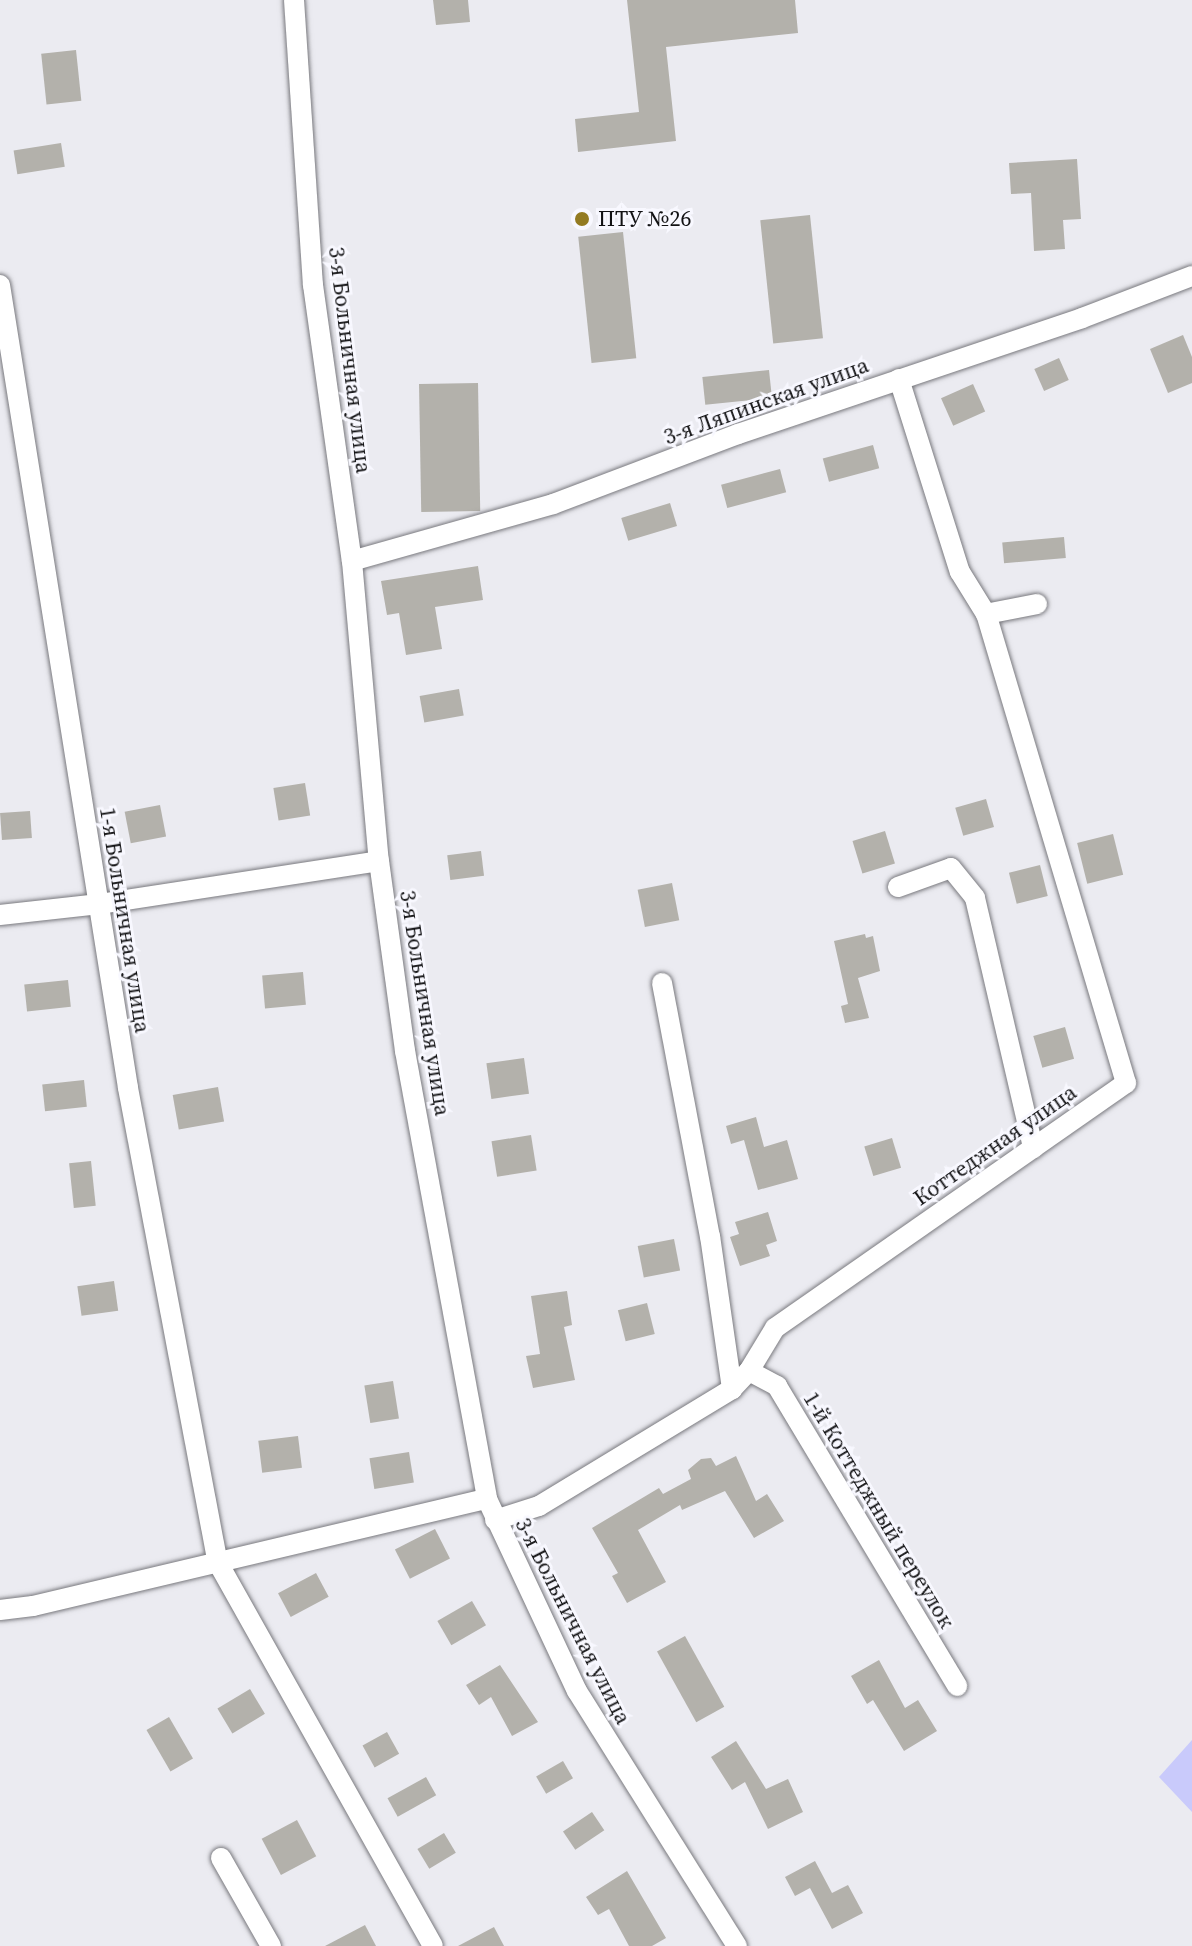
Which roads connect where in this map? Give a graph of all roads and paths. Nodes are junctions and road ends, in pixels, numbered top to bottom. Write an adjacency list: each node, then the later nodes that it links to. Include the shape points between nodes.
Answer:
1 (294, 0): 5 (street, 3-я Больничная улица, via 313,285)
2 (1192, 276): 4 (street, 3-я Ляпинская улица)
3 (0, 285): 10 (street, 1-я Больничная улица)
4 (899, 379): 5 (street, 3-я Ляпинская улица, via 553,504); 7 (street, via 960,572)
5 (352, 561): 8 (street, 3-я Больничная улица)
6 (1037, 604): 7 (street)
7 (986, 614): 13 (street, Коттеджная улица, via 1126,1083)
8 (379, 861): 10 (street); 16 (street, 3-я Больничная улица, via 405,1051)
9 (898, 887): 13 (street, via 951,868 975,898)
10 (99, 904): 11 (street); 18 (street, 1-я Больничная улица)
11 (0, 915)
12 (662, 983): 15 (street, via 710,1236)
13 (1033, 1148): 14 (street, Коттеджная улица, via 775,1328)
14 (749, 1371): 15 (street, Коттеджная улица); 20 (street, 1-й Коттеджный переулок, via 777,1386)
15 (732, 1389): 17 (street, Коттеджная улица, via 539,1506)
16 (487, 1499): 17 (street, 3-я Больничная улица); 18 (street)
17 (495, 1520): 24 (street, 3-я Больничная улица, via 577,1691)
18 (217, 1561): 19 (street); 23 (street, 1-я Больничная улица)
19 (0, 1610)
20 (957, 1686)
21 (221, 1858): 22 (street)
22 (271, 1946)
23 (433, 1946)
24 (737, 1946)

